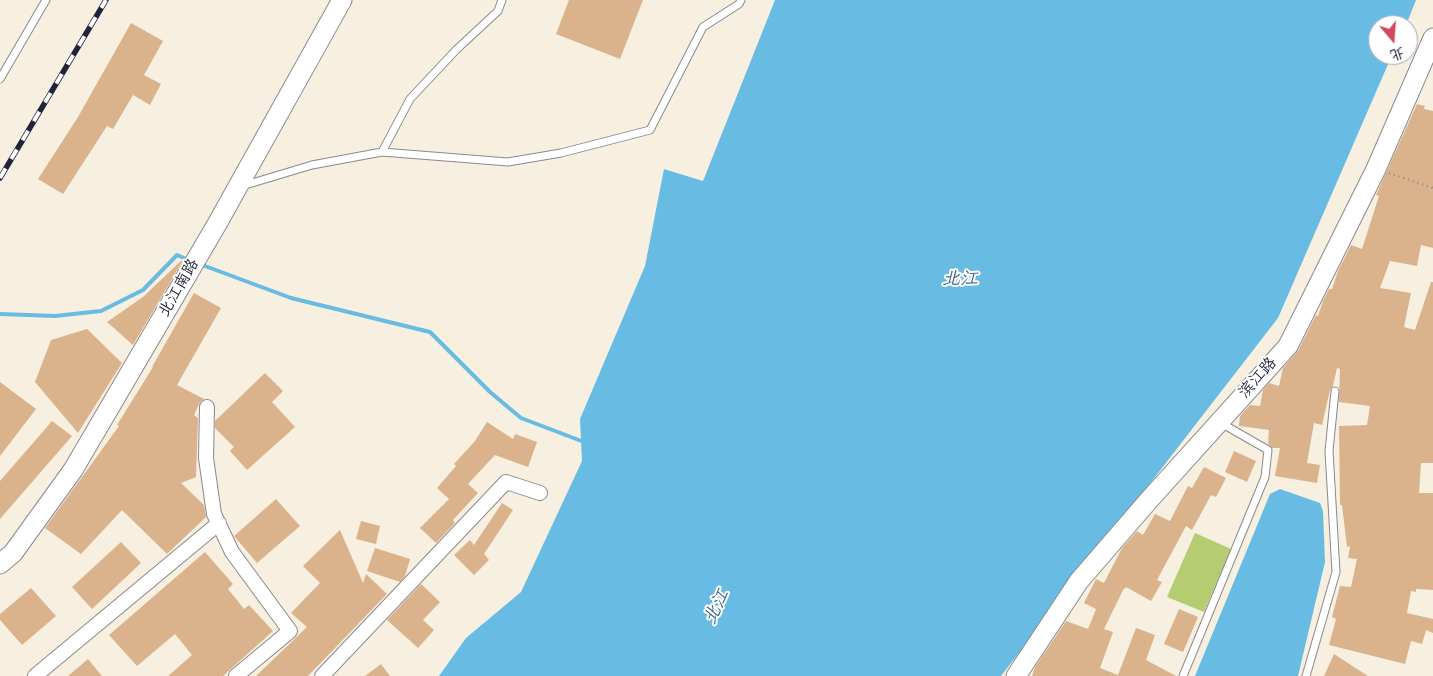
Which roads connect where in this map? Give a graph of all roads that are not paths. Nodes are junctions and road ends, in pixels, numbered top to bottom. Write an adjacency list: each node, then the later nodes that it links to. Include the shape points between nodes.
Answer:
1 (46, 0): 6 (lane)
2 (342, 0): 9 (street, 北江南路)
3 (502, 0): 8 (lane, via 498,11 410,99)
4 (741, 0): 8 (lane, via 703,27 650,130 561,153 508,162)
5 (1433, 38): 12 (street, 滨江路, via 1376,169 1288,346)
6 (3, 68): 7 (lane)
7 (0, 79)
8 (382, 152): 9 (lane, via 312,165)
9 (237, 187): 15 (street, 北江南路, via 73,470 18,546)
10 (1335, 391): 21 (lane, via 1329,451 1336,572)
11 (207, 407): 14 (street, via 206,458)
12 (1220, 422): 16 (street, 滨江路, via 1079,581); 20 (lane, via 1268,450 1266,477)
13 (540, 492): 19 (street, via 506,482)
14 (218, 523): 17 (street); 18 (street, via 232,552 290,631)
15 (0, 564)
16 (1020, 674)
17 (35, 676)
18 (236, 676)
19 (322, 676)
20 (1183, 676)
21 (1306, 676)

